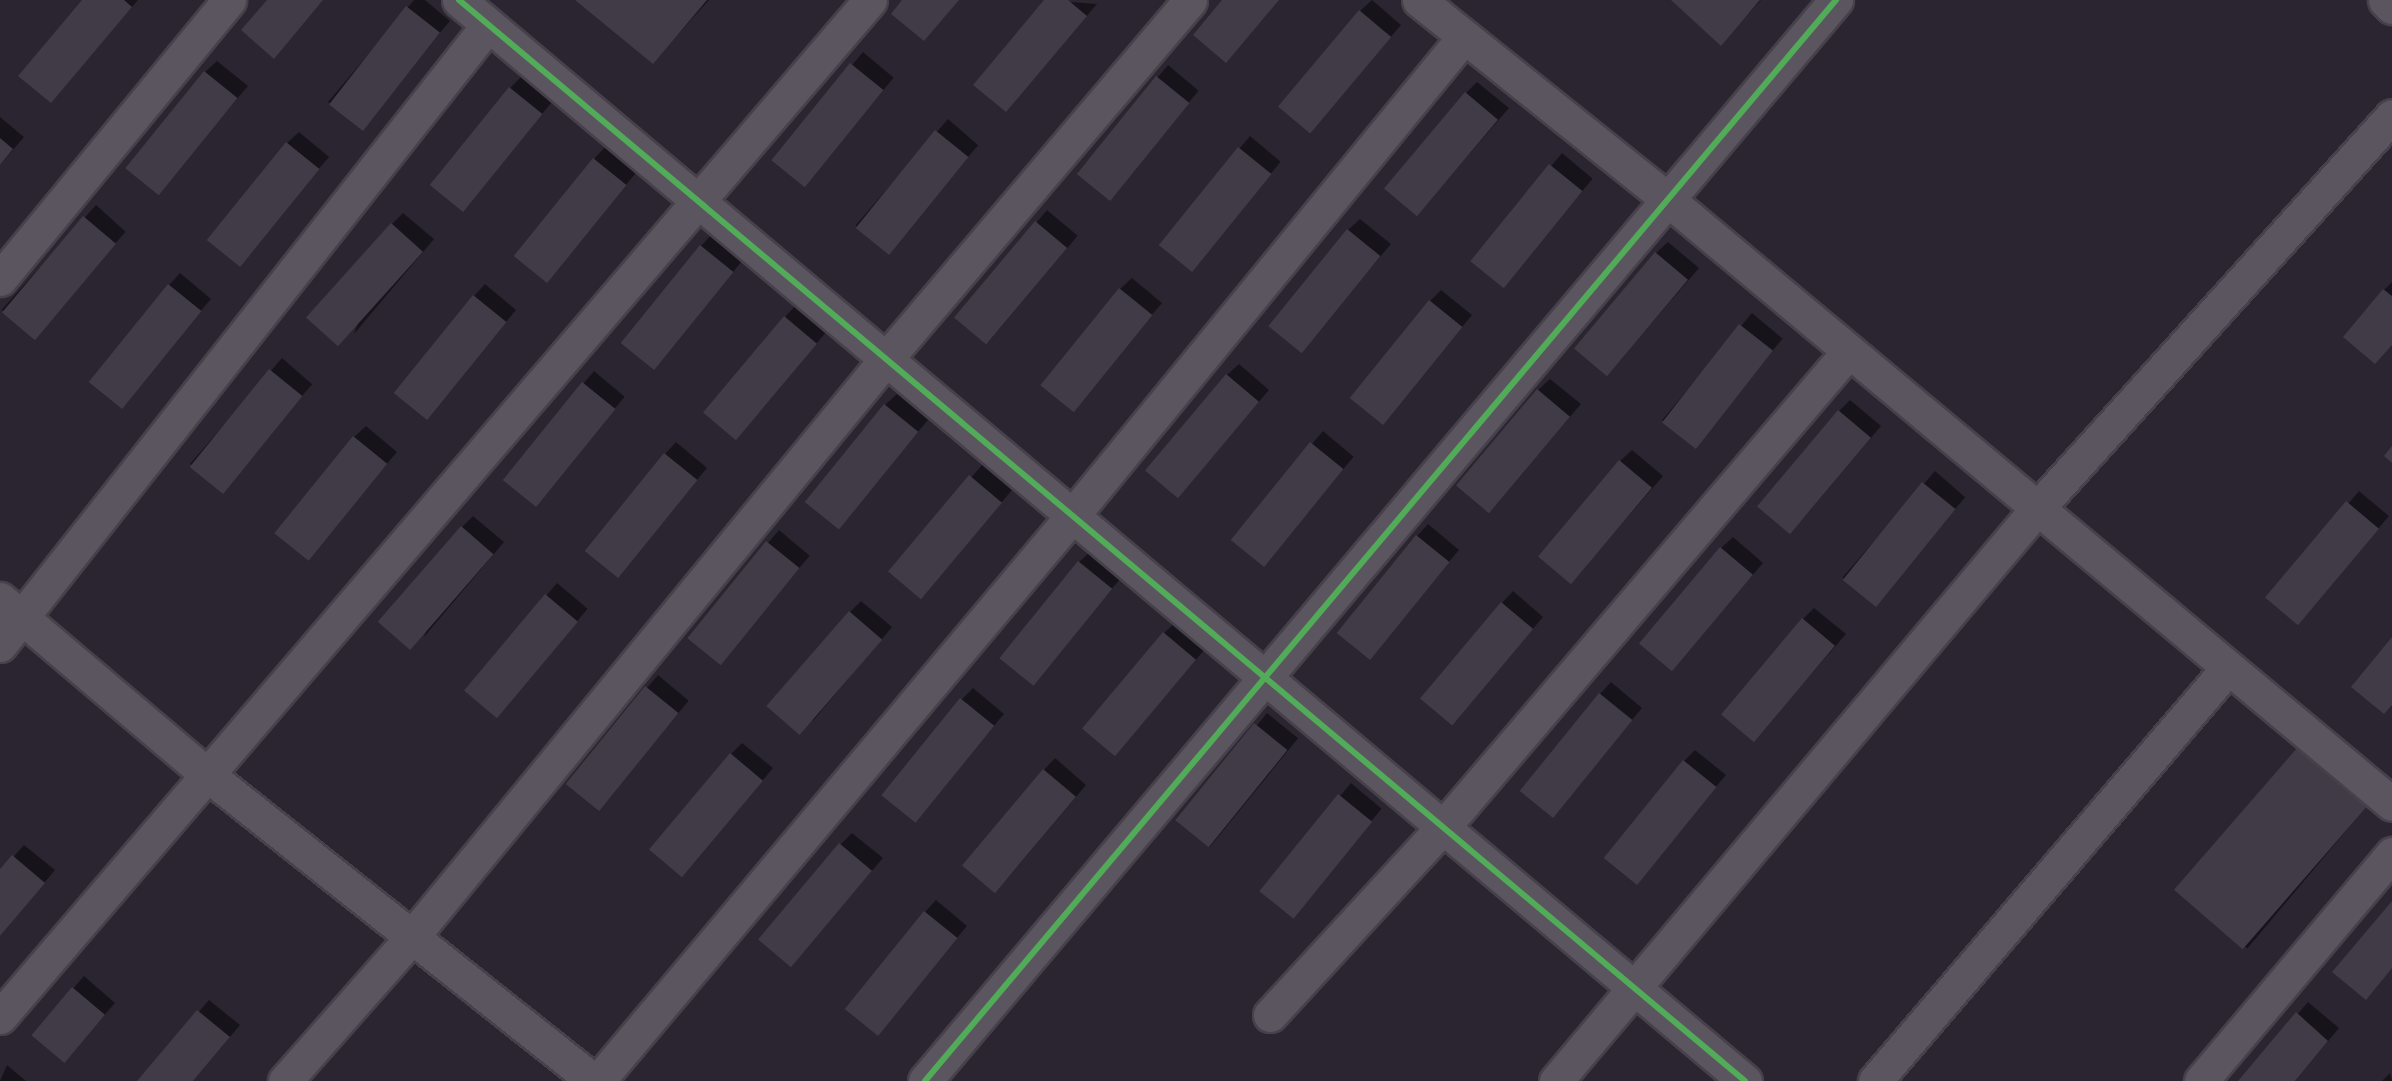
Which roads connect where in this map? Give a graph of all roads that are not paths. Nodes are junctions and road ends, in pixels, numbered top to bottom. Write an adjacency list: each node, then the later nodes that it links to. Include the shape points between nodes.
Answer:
1 (229, 0): 14 (street)
2 (459, 0): 9 (street)
3 (870, 0): 13 (street)
4 (1190, 0): 16 (street)
5 (1419, 0): 10 (street)
6 (1836, 0): 12 (street)
7 (2385, 0): 8 (street)
8 (2392, 7)
9 (488, 25): 13 (street); 19 (street)
10 (1463, 38): 12 (street); 18 (street)
11 (2392, 116): 17 (street)
12 (1667, 199): 15 (street); 22 (street)
13 (700, 203): 16 (street); 23 (street)
14 (0, 279)
15 (1849, 351): 17 (street); 25 (street)
16 (886, 359): 18 (street); 27 (street)
17 (2035, 511): 21 (street); 28 (street)
18 (1073, 515): 22 (street); 32 (street)
19 (11, 609): 20 (street); 23 (street)
20 (0, 645)
21 (2228, 668): 24 (street); 36 (street)
22 (1269, 679): 25 (street); 33 (street)
23 (209, 776): 27 (street); 30 (street)
24 (2392, 804)
25 (1446, 825): 28 (street); 29 (street)
26 (2392, 854): 37 (street)
27 (411, 938): 31 (street); 32 (street)
28 (1634, 986): 34 (street); 35 (street)
29 (1270, 1016)
30 (0, 1017)
31 (285, 1081)
32 (596, 1081)
33 (925, 1081)
34 (1556, 1081)
35 (1745, 1081)
36 (1875, 1081)
37 (2201, 1081)

